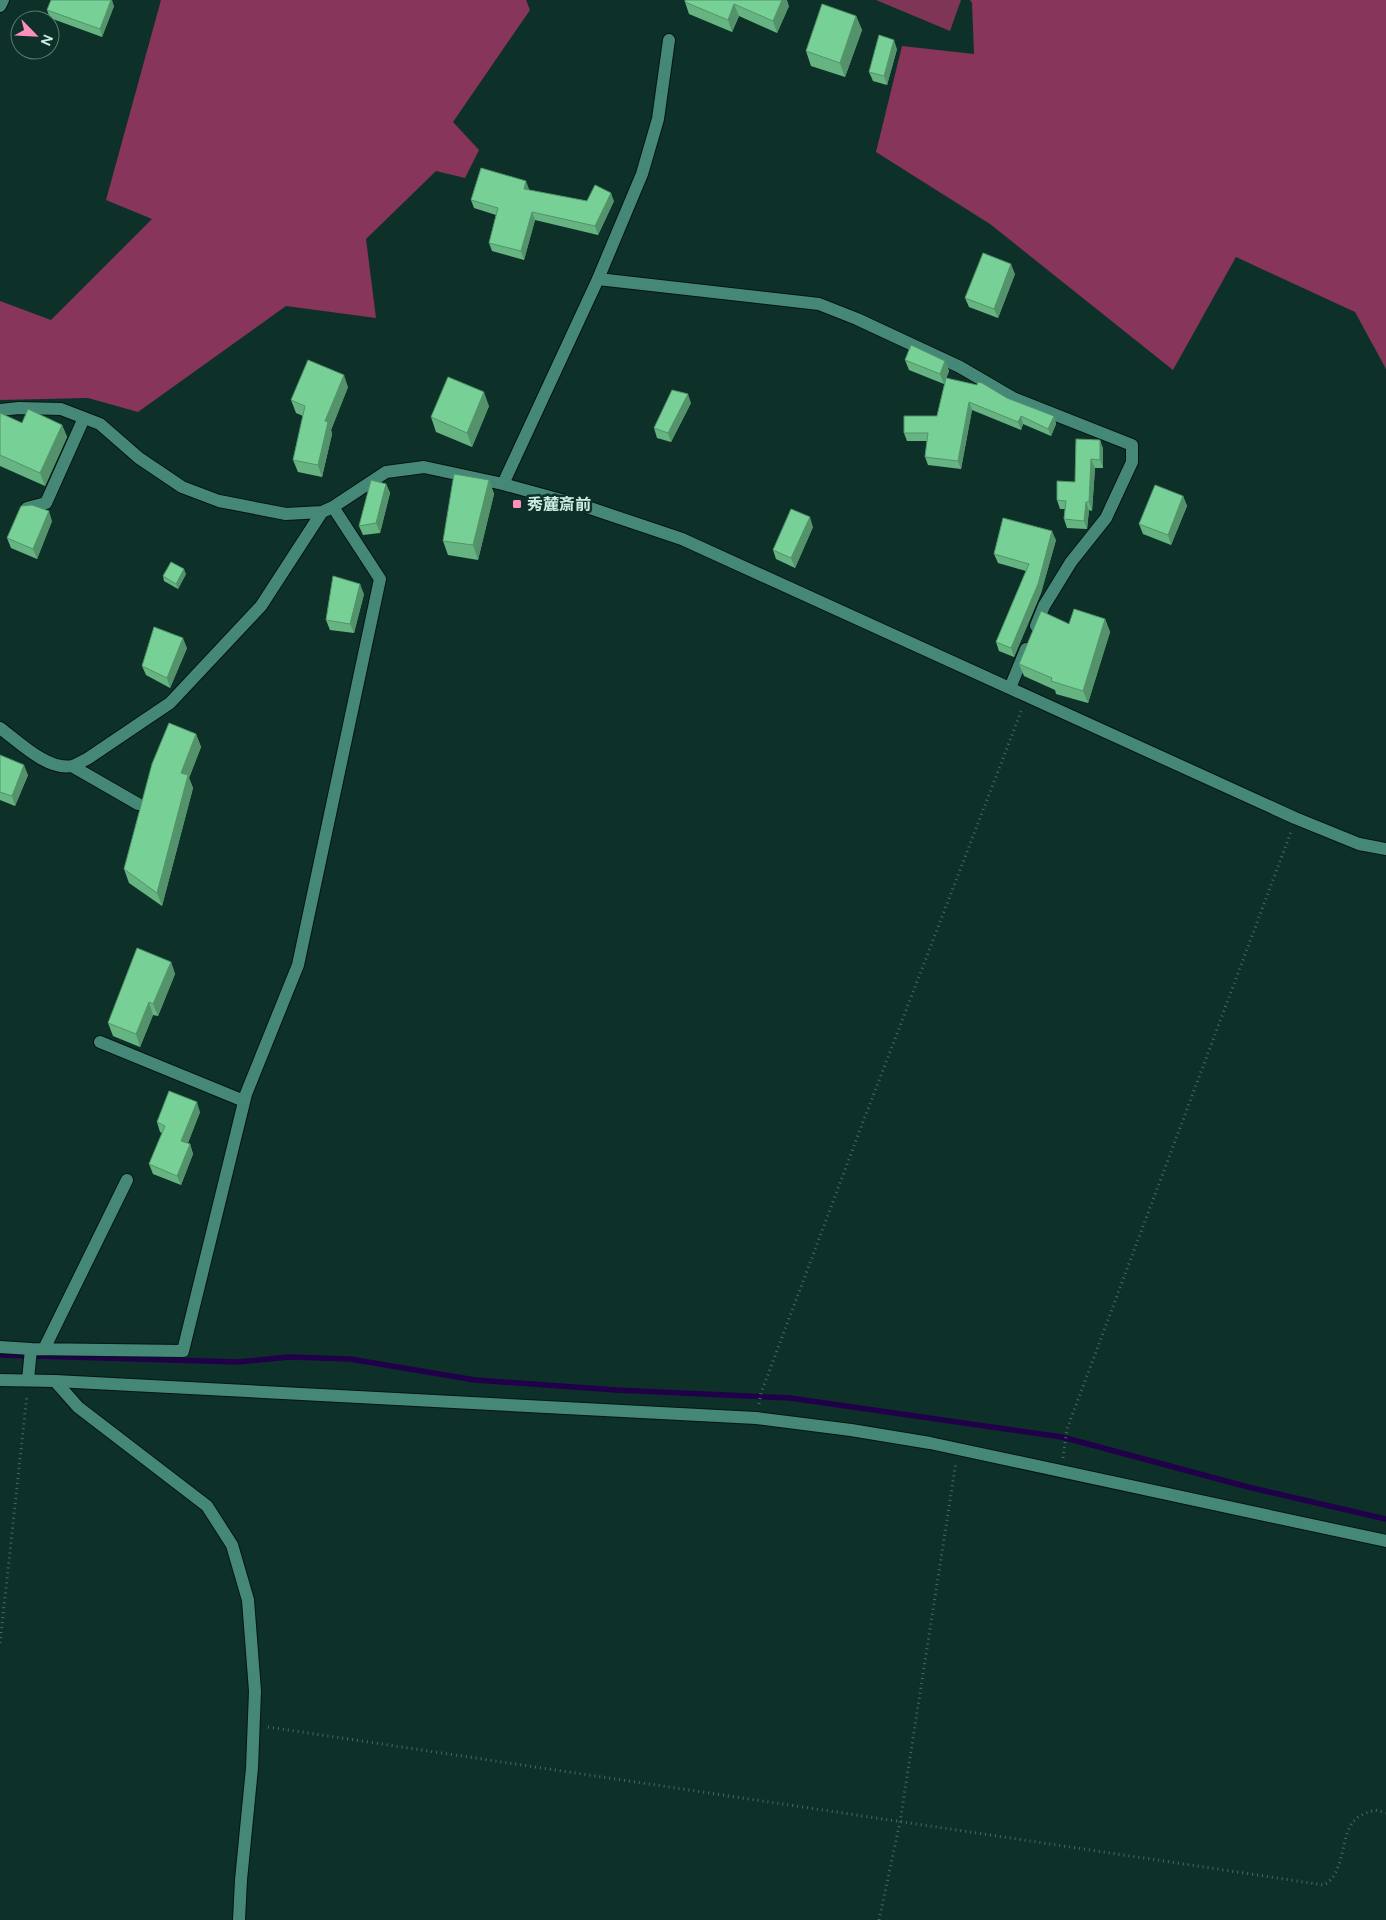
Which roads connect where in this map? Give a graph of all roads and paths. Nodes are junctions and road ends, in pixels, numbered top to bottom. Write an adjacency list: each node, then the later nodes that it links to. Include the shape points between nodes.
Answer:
1 (3, 0): 2 (street)
2 (0, 6)
3 (670, 40): 4 (street, via 658,119 642,174)
4 (598, 279): 7 (street); 10 (street, via 818,304 960,366 1013,398 1132,445 1132,462 1106,518 1044,606)
5 (0, 410): 6 (street, via 61,409)
6 (84, 418): 8 (street, via 46,503); 9 (street, via 100,424 139,458 182,487 219,501 286,514)
7 (502, 484): 9 (street, via 424,467 386,472); 10 (street, via 590,508 682,539)
8 (27, 508)
9 (327, 510): 13 (street, via 261,606 170,703); 18 (street, via 380,579 298,965)
10 (1010, 688): 11 (street)
11 (1027, 697): 15 (street); 25 (path, via 862,1122)
12 (0, 728): 13 (street, via 43,760 55,766)
13 (72, 766): 14 (street)
14 (138, 804)
15 (1296, 818): 16 (street, via 1359,844); 27 (path, via 1067,1429)
16 (1386, 850)
17 (100, 1042): 18 (street)
18 (237, 1098): 21 (street, via 183,1350)
19 (127, 1180): 21 (street)
20 (0, 1347): 21 (street)
21 (34, 1354): 23 (street)
22 (0, 1380): 23 (street)
23 (28, 1380): 24 (street); 29 (path)
24 (55, 1381): 26 (street, via 756,1418 851,1430); 30 (street, via 78,1407 207,1506 232,1545 248,1600)
25 (760, 1402)
26 (958, 1449): 28 (street); 32 (path)
27 (1064, 1449)
28 (1386, 1541)
29 (0, 1643)
30 (255, 1725): 32 (path); 33 (street)
31 (1386, 1813): 32 (path, via 1375,1810 1355,1819 1335,1877 1324,1885)
32 (900, 1822): 34 (path)
33 (239, 1920)
34 (880, 1920)

